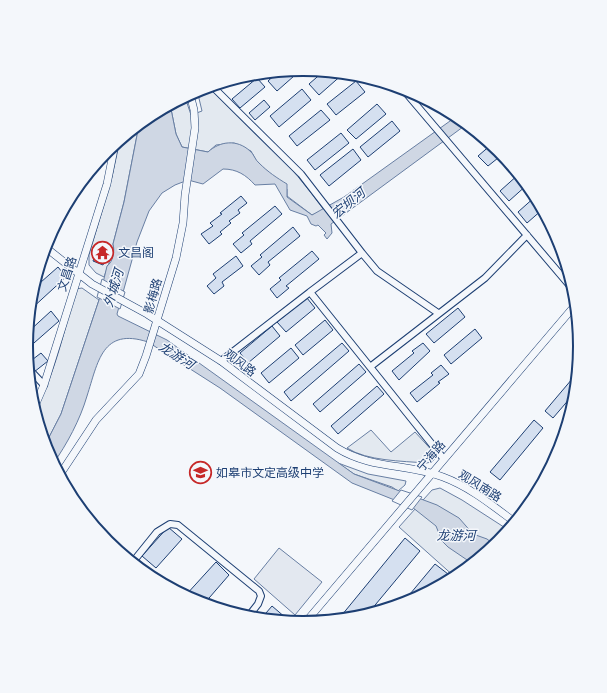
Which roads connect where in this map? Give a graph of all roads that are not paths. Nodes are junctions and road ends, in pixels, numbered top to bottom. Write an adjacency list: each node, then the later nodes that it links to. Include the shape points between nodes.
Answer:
1 (216, 90): 7 (street, via 301,174)
2 (410, 98): 5 (street)
3 (192, 101): 13 (street, 影梅路, via 195,128 183,223)
4 (113, 154): 8 (street, 文昌路, via 107,184)
5 (527, 235): 9 (street); 12 (street, via 485,278)
6 (50, 252): 8 (street, 观风路)
7 (362, 253): 10 (street); 12 (street, via 377,272)
8 (78, 274): 13 (street, 观风路); 17 (street, 文昌路)
9 (566, 281)
10 (310, 292): 14 (street); 15 (street)
11 (572, 309): 19 (street, 宁海路)
12 (438, 313): 15 (street)
13 (158, 322): 14 (street, 观风路); 20 (street, 影梅路, via 139,374 96,420)
14 (221, 361): 21 (street, 观风路, via 350,456 375,464)
15 (370, 367): 19 (street)
16 (35, 375): 17 (street)
17 (44, 385): 18 (street, 文昌路)
18 (38, 399)
19 (443, 458): 21 (street, 宁海路)
20 (63, 470)
21 (430, 473): 22 (street, 观风南路, via 472,491); 25 (street, 宁海路)
22 (511, 520)
23 (136, 558): 24 (street, via 158,532 170,524 178,526 259,591 261,596)
24 (252, 612)
25 (310, 617)

